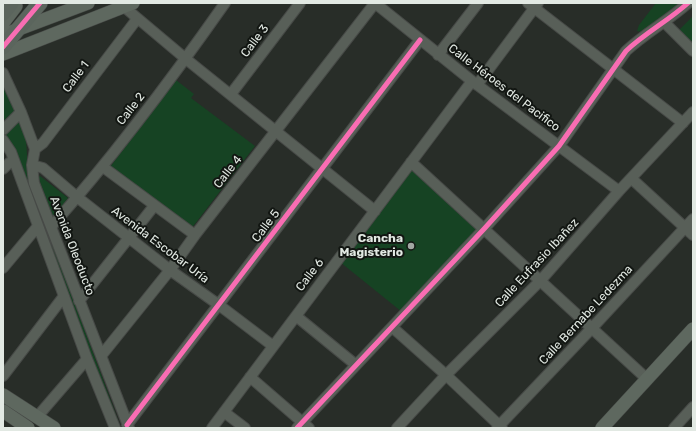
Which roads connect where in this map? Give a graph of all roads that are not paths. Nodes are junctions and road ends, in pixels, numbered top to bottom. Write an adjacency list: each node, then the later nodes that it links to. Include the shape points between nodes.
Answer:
1 (11, 3): 13 (highway)
2 (18, 3): 16 (main road)
3 (32, 3): 17 (main road)
4 (40, 3): 17 (highway)
5 (88, 3): 17 (main road)
6 (225, 3): 23 (street, Calle 2)
7 (300, 3): 27 (street, Calle 3)
8 (375, 3): 18 (street, Calle Héroes del Pacifico); 32 (street, Calle 4)
9 (478, 3): 22 (street)
10 (688, 3): 15 (street)
11 (128, 5): 14 (street); 21 (main road)
12 (533, 5): 24 (street); 26 (street, Calle 6)
13 (3, 13)
14 (137, 19): 23 (street); 35 (street, Calle 1, via 43,143)
15 (664, 22): 20 (street); 24 (street, via 626,51)
16 (3, 23)
17 (10, 32): 19 (highway)
18 (420, 40): 22 (street, Calle Héroes del Pacifico); 40 (street, Calle 5)
19 (3, 47)
20 (693, 51)
21 (3, 54)
22 (438, 55): 26 (street, Calle Héroes del Pacifico)
23 (186, 59): 27 (street); 39 (street, Calle 2)
24 (613, 69): 30 (street); 34 (street)
25 (3, 73): 28 (street)
26 (475, 83): 34 (street, Calle Héroes del Pacifico); 37 (street, Calle 6)
27 (231, 94): 32 (street)
28 (21, 112): 31 (street); 35 (street)
29 (693, 112): 30 (street, Calle Eufrasio Ibañez)
30 (683, 123): 42 (street, Calle Eufrasio Ibañez)
31 (3, 130)
32 (275, 131): 40 (street); 52 (street, Calle 4)
33 (3, 140): 36 (street, Avenida Oleoducto)
34 (559, 146): 43 (street, Calle Héroes del Pacifico); 50 (street)
35 (35, 149): 38 (street, Avenida Oleoducto)
36 (14, 162): 41 (street); 48 (street, Avenida Oleoducto)
37 (411, 162): 46 (street, Calle 6); 50 (street)
38 (32, 165): 44 (street, Avenida Escobar Uría, via 43,168); 49 (street, Avenida Oleoducto, via 34,183)
39 (102, 167): 44 (street, Calle 2); 45 (street)
40 (323, 168): 46 (street); 59 (street, Calle 5)
41 (3, 169)
42 (632, 179): 43 (street, Calle Eufrasio Ibañez); 51 (street)
43 (619, 191): 56 (street, Calle Eufrasio Ibañez)
44 (77, 197): 49 (street, Calle 2); 53 (street, Avenida Escobar Uría)
45 (154, 206): 52 (street); 53 (street)
46 (375, 211): 60 (street, Calle 6)
47 (693, 220): 51 (street, Calle Bernabe Ledezma)
48 (38, 226): 54 (street); 57 (street, Avenida Oleoducto)
49 (50, 227): 58 (street, Avenida Oleoducto)
50 (484, 229): 56 (street); 61 (street)
51 (689, 232): 62 (street, Calle Bernabe Ledezma)
52 (195, 235): 55 (street, Calle 4)
53 (129, 238): 55 (street, Avenida Escobar Uría); 58 (street)
54 (3, 268)
55 (170, 270): 59 (street, Avenida Escobar Uría); 65 (street, Calle 4)
56 (541, 280): 62 (street); 68 (street, Calle Eufrasio Ibañez)
57 (64, 296): 66 (street, Avenida Oleoducto); 69 (street)
58 (79, 301): 65 (street, Avenida Oleoducto)
59 (219, 305): 64 (street, Avenida Escobar Uría); 77 (street, Calle 5)
60 (296, 316): 64 (street, Calle 6); 67 (street)
61 (392, 327): 67 (street); 68 (street)
62 (592, 328): 71 (street); 79 (street, Calle Bernabe Ledezma)
63 (693, 329): 71 (main road)
64 (273, 346): 70 (street, Calle 6)
65 (101, 356): 77 (street, Avenida Oleoducto)
66 (87, 359): 76 (street); 82 (street, Avenida Oleoducto)
67 (356, 365): 78 (street)
68 (446, 375): 79 (street); 85 (street, Calle Eufrasio Ibañez)
69 (3, 376)
70 (250, 377): 75 (street, Calle 6); 78 (street)
71 (647, 379): 86 (main road)
72 (3, 395): 76 (main road)
73 (693, 407): 87 (street)
74 (3, 411): 80 (main road)
75 (224, 412): 83 (street, Calle 6); 84 (street)
76 (37, 417): 81 (main road)
77 (128, 426)
78 (302, 426)
79 (500, 427)
80 (28, 428)
81 (54, 428)
82 (115, 428)
83 (212, 428)
84 (245, 428)
85 (397, 428)
86 (602, 428)
87 (674, 428)

